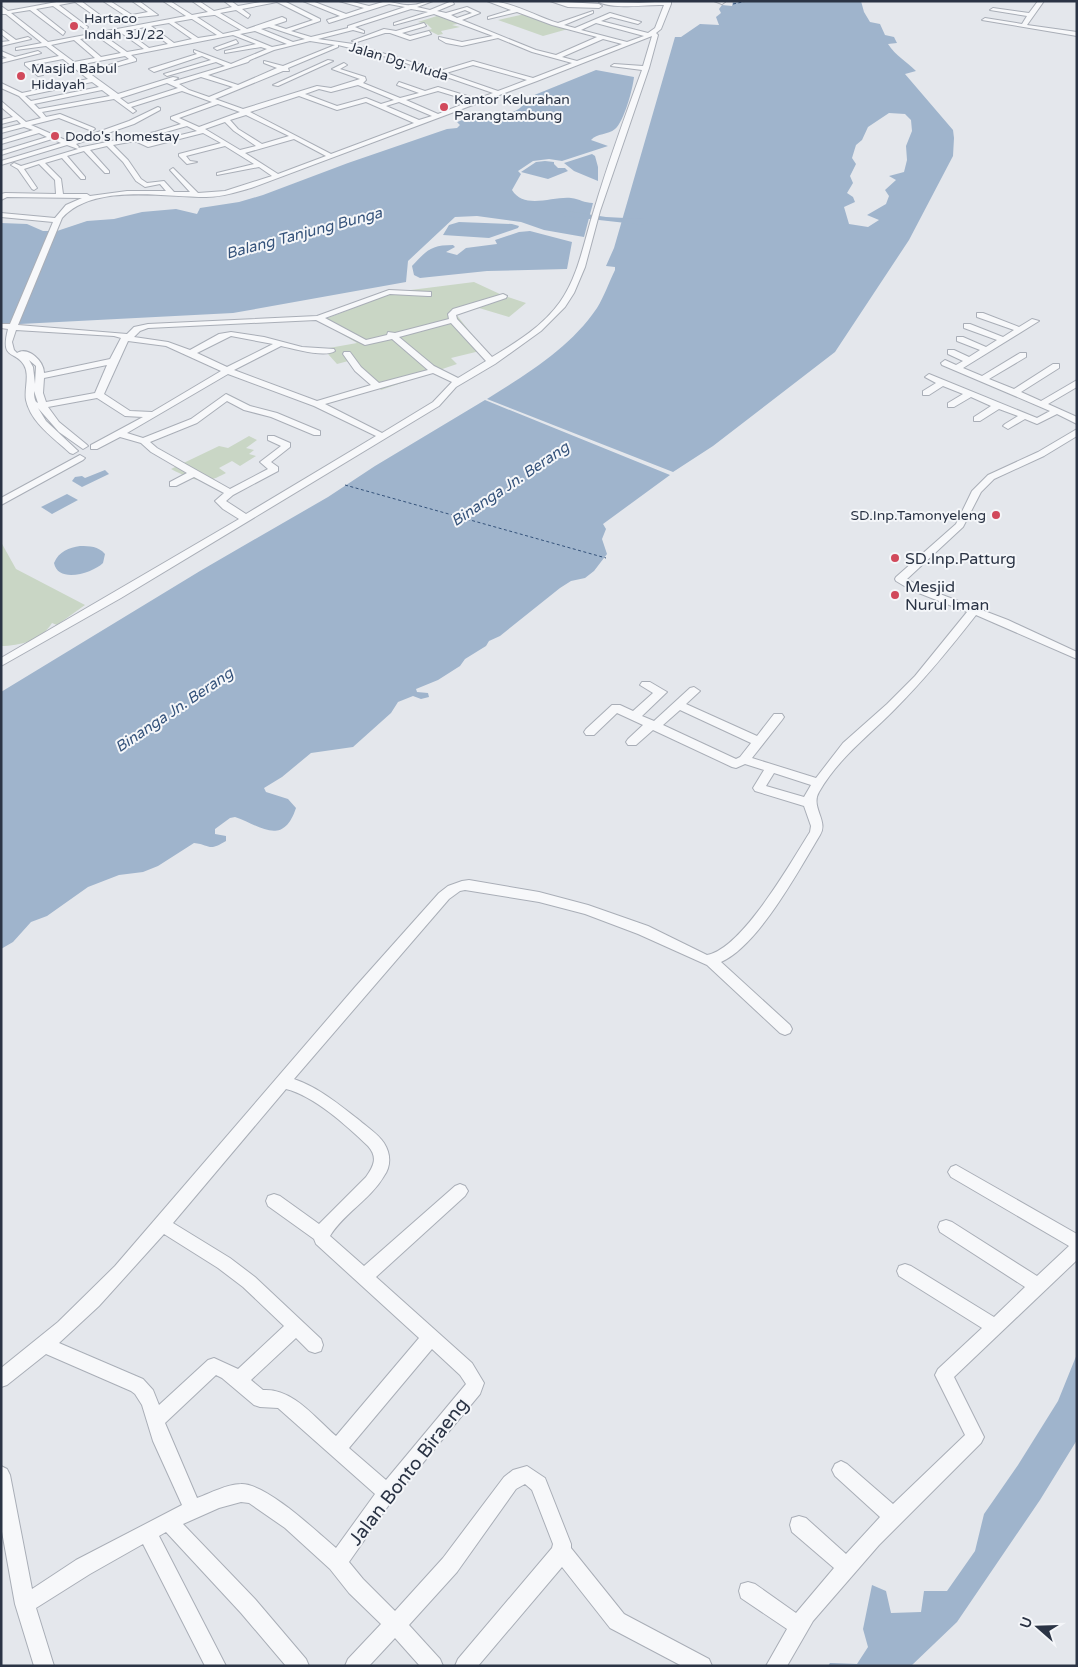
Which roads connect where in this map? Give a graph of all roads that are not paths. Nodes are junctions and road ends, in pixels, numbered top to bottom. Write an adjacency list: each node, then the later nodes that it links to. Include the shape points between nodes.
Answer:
1 (75, 1): 21 (street); 48 (street, via 94,16 91,18)
2 (106, 1): 33 (street, via 131,16)
3 (135, 1): 33 (street)
4 (166, 1): 39 (street)
5 (195, 1): 34 (street)
6 (227, 1): 26 (street)
7 (278, 1): 22 (street); 50 (street, via 318,20)
8 (306, 1): 38 (street)
9 (342, 1): 27 (street)
10 (430, 1): 23 (street)
11 (490, 1): 29 (street)
12 (553, 1): 17 (street, via 568,5)
13 (1031, 1): 15 (street)
14 (387, 2): 23 (street); 27 (street)
15 (1040, 2): 36 (street)
16 (452, 3): 31 (street)
17 (601, 3): 18 (street); 56 (street)
18 (634, 3): 19 (street)
19 (668, 3): 82 (street, via 661,24)
20 (10, 4): 24 (street)
21 (54, 4): 25 (street); 61 (street)
22 (260, 5): 26 (street)
23 (412, 6): 31 (street); 62 (street)
24 (1, 7): 32 (street)
25 (31, 8): 32 (street); 75 (street)
26 (237, 8): 34 (street); 37 (street)
27 (370, 8): 38 (street)
28 (582, 8): 42 (street, via 573,7)
29 (519, 10): 41 (street); 42 (street)
30 (993, 10): 36 (street)
31 (433, 11): 35 (street); 52 (street)
32 (4, 13): 89 (street)
33 (153, 13): 49 (street)
34 (215, 13): 39 (street); 73 (street)
35 (446, 15): 43 (street); 43 (street, via 465,8 477,12)
36 (1030, 15): 58 (street)
37 (248, 16)
38 (346, 16): 45 (street)
39 (192, 17): 49 (street); 85 (street)
40 (279, 17): 54 (street, via 284,20)
41 (490, 18)
42 (540, 18): 56 (street)
43 (458, 19): 53 (street)
44 (986, 20): 58 (street)
45 (329, 21)
46 (478, 21): 53 (street)
47 (595, 21): 51 (street, via 610,15); 69 (street); 70 (street)
48 (100, 22)
49 (168, 22): 57 (street); 93 (street)
50 (314, 22): 60 (street); 67 (street)
51 (638, 22)
52 (396, 24)
53 (469, 24): 88 (street)
54 (269, 25): 64 (street); 67 (street, Jalan Dg. Muda)
55 (424, 25): 77 (street)
56 (559, 25): 69 (street)
57 (146, 26): 66 (street); 103 (street)
58 (1024, 26): 83 (street)
59 (93, 27): 61 (street)
60 (325, 27)
61 (86, 28): 65 (street)
62 (351, 28): 74 (street); 95 (street)
63 (607, 28): 81 (street)
64 (256, 29): 73 (street); 100 (street)
65 (78, 30)
66 (121, 30): 80 (street); 108 (street)
67 (288, 30): 86 (street, Jalan Dg. Muda)
68 (317, 30): 86 (street)
69 (575, 30): 81 (street)
70 (628, 30): 82 (street); 90 (street)
71 (1, 31): 96 (street)
72 (71, 31): 75 (street)
73 (246, 31): 76 (street)
74 (362, 32)
75 (63, 33): 79 (street)
76 (233, 33): 85 (street); 94 (street)
77 (395, 33): 78 (street, via 410,38); 101 (street, via 384,31)
78 (429, 33)
79 (55, 34)
80 (98, 34): 91 (street); 113 (street)
81 (589, 34): 92 (street)
82 (651, 34): 102 (street); 132 (street, via 655,35)
83 (1077, 34)
84 (47, 35): 89 (street)
85 (221, 35): 93 (street)
86 (301, 35): 95 (street, Jalan Dg. Muda)
87 (457, 36): 88 (street, via 442,39 458,45)
88 (500, 36): 119 (street)
89 (38, 37): 96 (street); 99 (street)
90 (613, 37)
91 (75, 38): 99 (street); 121 (street)
92 (601, 38): 102 (street); 119 (street)
93 (197, 40): 97 (street)
94 (248, 40): 104 (street); 109 (street, via 217,48)
95 (313, 40): 100 (street); 101 (street, Jalan Dg. Muda)
96 (14, 41): 98 (street)
97 (184, 43): 103 (street); 114 (street)
98 (1, 44)
99 (47, 44): 106 (street); 116 (street)
100 (293, 44): 107 (street)
101 (346, 44): 134 (street, Jalan Dg. Muda)
102 (628, 44): 126 (street)
103 (173, 45): 108 (street)
104 (262, 45): 107 (street); 109 (street)
105 (336, 46): 117 (street)
106 (18, 49)
107 (276, 49): 110 (street); 122 (street)
108 (149, 50): 113 (street)
109 (227, 52): 122 (street)
110 (291, 52)
111 (2, 53): 120 (street)
112 (40, 53): 120 (street)
113 (125, 54): 121 (street); 129 (street, via 134,61)
114 (202, 54): 123 (street); 138 (street, via 152,69)
115 (300, 55): 117 (street)
116 (64, 57): 127 (street); 128 (street)
117 (309, 57): 125 (street); 133 (street)
118 (274, 58): 133 (street, via 265,62)
119 (557, 58): 126 (street)
120 (13, 59): 124 (street); 127 (street)
121 (100, 59): 128 (street)
122 (246, 59): 130 (street)
123 (216, 60): 130 (street); 138 (street)
124 (1, 61)
125 (330, 62): 135 (street); 146 (street, via 344,65 335,70 363,79)
126 (578, 63): 141 (street)
127 (27, 64): 136 (street)
128 (73, 64): 140 (street)
129 (111, 66)
130 (231, 66): 137 (street)
131 (614, 66): 132 (street)
132 (646, 68): 242 (street, via 578,274 563,304 534,334)
133 (284, 69): 135 (street); 142 (street)
134 (439, 73): 141 (street, via 473,63); 157 (street, Jalan Dg. Muda)
135 (302, 74): 139 (street); 145 (street)
136 (40, 75)
137 (202, 75): 143 (street); 149 (street)
138 (167, 78): 143 (street); 161 (street)
139 (314, 78)
140 (93, 80): 151 (street); 160 (street)
141 (535, 80): 157 (street)
142 (252, 82): 144 (street); 149 (street)
143 (175, 83): 152 (street)
144 (260, 84)
145 (276, 84): 150 (street); 153 (street)
146 (358, 84): 158 (street, via 331,90 319,87); 165 (street)
147 (399, 84): 156 (street)
148 (1, 85): 154 (street)
149 (240, 87): 163 (street)
150 (268, 87)
151 (104, 88): 161 (street); 169 (street)
152 (182, 88): 163 (street); 171 (street)
153 (285, 88)
154 (11, 90): 155 (street); 160 (street)
155 (1, 92)
156 (423, 92): 165 (street); 166 (street, via 440,89)
157 (502, 92): 159 (street, Jalan Dg. Muda); 166 (street)
158 (298, 93): 164 (street); 176 (street)
159 (516, 94)
160 (22, 96): 168 (street); 169 (street)
161 (114, 96): 171 (street); 174 (street)
162 (325, 96): 164 (street)
163 (210, 99): 167 (street)
164 (313, 100): 170 (street, via 336,108 366,100)
165 (399, 100): 170 (street); 178 (street)
166 (477, 101): 178 (street)
167 (219, 102): 176 (street); 184 (street, via 172,118)
168 (1, 103): 175 (street)
169 (30, 103): 174 (street)
170 (380, 106): 183 (street)
171 (128, 107): 172 (street)
172 (100, 108)
173 (158, 109): 186 (street)
174 (39, 111): 180 (street)
175 (11, 112): 177 (street); 179 (street)
176 (246, 112): 181 (street); 193 (street)
177 (1, 114)
178 (438, 116): 183 (street)
179 (17, 118): 182 (street); 185 (street)
180 (45, 119): 185 (street); 187 (street, via 62,116)
181 (226, 120): 188 (street); 200 (street)
182 (1, 122)
183 (420, 123): 206 (street)
184 (186, 124): 188 (street); 191 (street)
185 (26, 125): 189 (street); 190 (street)
186 (122, 126): 191 (street); 196 (street)
187 (92, 129)
188 (201, 130): 194 (street, via 146,145); 199 (street, via 210,138)
189 (1, 131)
190 (38, 131): 192 (street); 195 (street)
191 (148, 134): 194 (street)
192 (52, 137): 196 (street); 204 (street)
193 (294, 137): 200 (street); 206 (street)
194 (135, 138): 197 (street)
195 (1, 142)
196 (68, 144): 201 (street); 208 (street)
197 (108, 144): 201 (street); 217 (street, via 126,161 138,180 145,185 162,182)
198 (184, 144): 202 (street)
199 (226, 144): 203 (street); 220 (street, via 181,155 189,163 197,164 174,170)
200 (261, 146): 203 (street)
201 (82, 149): 205 (street); 211 (street)
202 (157, 150)
203 (240, 152): 209 (street)
204 (1, 153)
205 (63, 155): 207 (street); 214 (street)
206 (332, 156): 213 (street)
207 (41, 162): 210 (street); 218 (street, via 58,179)
208 (4, 163): 210 (street)
209 (260, 165): 212 (street); 213 (street)
210 (20, 168): 215 (street)
211 (107, 172)
212 (219, 174)
213 (277, 176): 220 (street, via 225,193)
214 (83, 178)
215 (34, 188)
216 (102, 194): 217 (street); 219 (street); 222 (street)
217 (170, 194): 220 (street)
218 (59, 195): 219 (street); 221 (street)
219 (70, 195): 222 (street)
220 (196, 195)
221 (2, 196)
222 (93, 196): 224 (street, via 70,205)
223 (1, 215): 224 (street)
224 (58, 221): 231 (street)
225 (428, 294): 229 (street, via 390,292)
226 (503, 296): 228 (street, via 470,306)
227 (980, 315): 234 (street)
228 (453, 317): 235 (street); 241 (street)
229 (318, 318): 236 (street, via 148,326 136,330); 239 (street)
230 (1034, 321): 234 (street)
231 (14, 325): 232 (street); 236 (street); 244 (street, via 8,341)
232 (1, 326)
233 (967, 326): 238 (street)
234 (1020, 330): 238 (street)
235 (392, 334): 239 (street); 256 (street, via 424,360)
236 (130, 337): 245 (street); 250 (street, via 125,338)
237 (960, 339): 243 (street)
238 (1004, 340): 243 (street)
239 (365, 343): 246 (street)
240 (279, 344): 245 (street, via 228,334); 246 (street, via 331,351 336,356); 255 (street)
241 (477, 347): 242 (street); 251 (street)
242 (512, 349): 251 (street)
243 (987, 350): 249 (street)
244 (11, 352): 257 (street, via 20,352 34,359 40,366); 273 (street, via 25,361 30,369 29,391)
245 (190, 352): 255 (street)
246 (348, 352): 263 (street, via 358,369)
247 (951, 352): 249 (street)
248 (1024, 355): 259 (street)
249 (970, 360): 254 (street)
250 (113, 361): 257 (street); 267 (street)
251 (492, 362): 260 (street)
252 (945, 363): 254 (street)
253 (1056, 366): 265 (street)
254 (957, 368): 259 (street)
255 (228, 370): 269 (street); 275 (street)
256 (432, 371): 260 (street); 263 (street)
257 (40, 376): 268 (street, via 39,391)
258 (929, 377): 261 (street)
259 (982, 379): 265 (street)
260 (458, 382): 283 (street, via 445,391 438,403)
261 (943, 382): 264 (street); 266 (street)
262 (1077, 383): 270 (street)
263 (377, 386): 269 (street)
264 (926, 393)
265 (1014, 393): 270 (street)
266 (970, 394): 271 (street); 272 (street)
267 (99, 395): 268 (street); 275 (street, via 128,414)
268 (43, 404): 273 (street); 286 (street, via 55,423)
269 (317, 404): 283 (street)
270 (1042, 404): 274 (street)
271 (951, 405)
272 (998, 405): 276 (street); 277 (street)
273 (33, 407): 288 (street, via 43,423)
274 (1057, 411): 276 (street, via 1037,421); 278 (street)
275 (154, 415): 282 (street)
276 (1025, 416): 279 (street)
277 (977, 419)
278 (1077, 421)
279 (1008, 426)
280 (1077, 432): 295 (street, via 984,482 960,525 900,579 915,588)
281 (317, 433): 285 (street, via 225,397 194,421)
282 (120, 434): 285 (street); 287 (street)
283 (382, 436): 294 (street)
284 (271, 438): 292 (street, via 286,445 264,462 275,469)
285 (144, 441): 289 (street)
286 (83, 446): 287 (street); 288 (street)
287 (94, 447): 288 (street, via 94,454)
288 (76, 455): 291 (street); 293 (street)
289 (194, 473): 290 (street); 292 (street)
290 (173, 484)
291 (1, 493)
292 (230, 493): 294 (street, via 220,500)
293 (1, 502)
294 (245, 518): 297 (street)
295 (974, 610): 296 (street); 309 (street, via 919,678 847,746)
296 (1077, 656)
297 (1, 663)
298 (646, 685): 301 (street, via 662,692)
299 (694, 692): 300 (street)
300 (679, 705): 303 (street); 306 (street)
301 (634, 717): 303 (street); 304 (street, via 616,708)
302 (778, 717): 306 (street)
303 (653, 725): 305 (street); 307 (street, via 736,764)
304 (590, 732)
305 (632, 742)
306 (759, 742): 307 (street)
307 (744, 760): 308 (street)
308 (771, 768): 309 (street); 310 (street, via 759,788)
309 (819, 783): 310 (street)
310 (809, 803): 311 (street, via 816,832 754,925 724,955)
311 (711, 961): 312 (street); 313 (street, via 637,927 588,910 512,892 458,885 437,904)
312 (785, 1029)
313 (283, 1082): 317 (street); 319 (street, via 298,1086 327,1103 380,1149 383,1156 372,1183 328,1224)
314 (956, 1172): 320 (street)
315 (460, 1191): 323 (street)
316 (274, 1201): 319 (street)
317 (162, 1224): 326 (street, via 249,1282); 328 (street, via 119,1274)
318 (946, 1227): 324 (street)
319 (321, 1235): 323 (street)
320 (1077, 1243)
321 (1077, 1248): 324 (street)
322 (906, 1271): 325 (street)
323 (365, 1276): 327 (street)
324 (1038, 1286): 325 (street)
325 (995, 1326): 338 (street, via 944,1374 975,1437)
326 (294, 1328): 329 (street); 331 (street)
327 (431, 1337): 333 (street); 336 (street, Jalan Bonto Biraeng, via 466,1369 473,1378 474,1388)
328 (46, 1346): 330 (street); 332 (street, via 144,1390)
329 (314, 1346)
330 (1, 1379)
331 (238, 1381): 332 (street, via 223,1368 214,1366); 333 (street, via 260,1399 283,1400)
332 (155, 1420): 337 (street)
333 (337, 1448): 336 (street)
334 (841, 1470): 338 (street)
335 (1, 1475): 346 (street)
336 (387, 1493): 343 (street, Jalan Bonto Biraeng)
337 (193, 1509): 339 (street); 343 (street, via 233,1494 253,1495 276,1510)
338 (894, 1517): 344 (street)
339 (170, 1522): 341 (street); 351 (street)
340 (799, 1525): 344 (street)
341 (148, 1532): 346 (street, via 83,1567); 350 (street)
342 (561, 1551): 347 (street, via 562,1544 539,1484 528,1475 519,1476 510,1483 450,1564); 354 (street); 355 (street, via 617,1621)
343 (337, 1562): 347 (street, via 356,1586)
344 (847, 1567): 348 (street)
345 (748, 1591): 348 (street)
346 (25, 1604): 349 (street)
347 (395, 1624): 352 (street); 353 (street)
348 (799, 1626): 356 (street)
349 (44, 1666)
350 (216, 1666)
351 (299, 1666)
352 (355, 1666)
353 (434, 1666)
354 (465, 1666)
355 (702, 1666)
356 (776, 1666)

